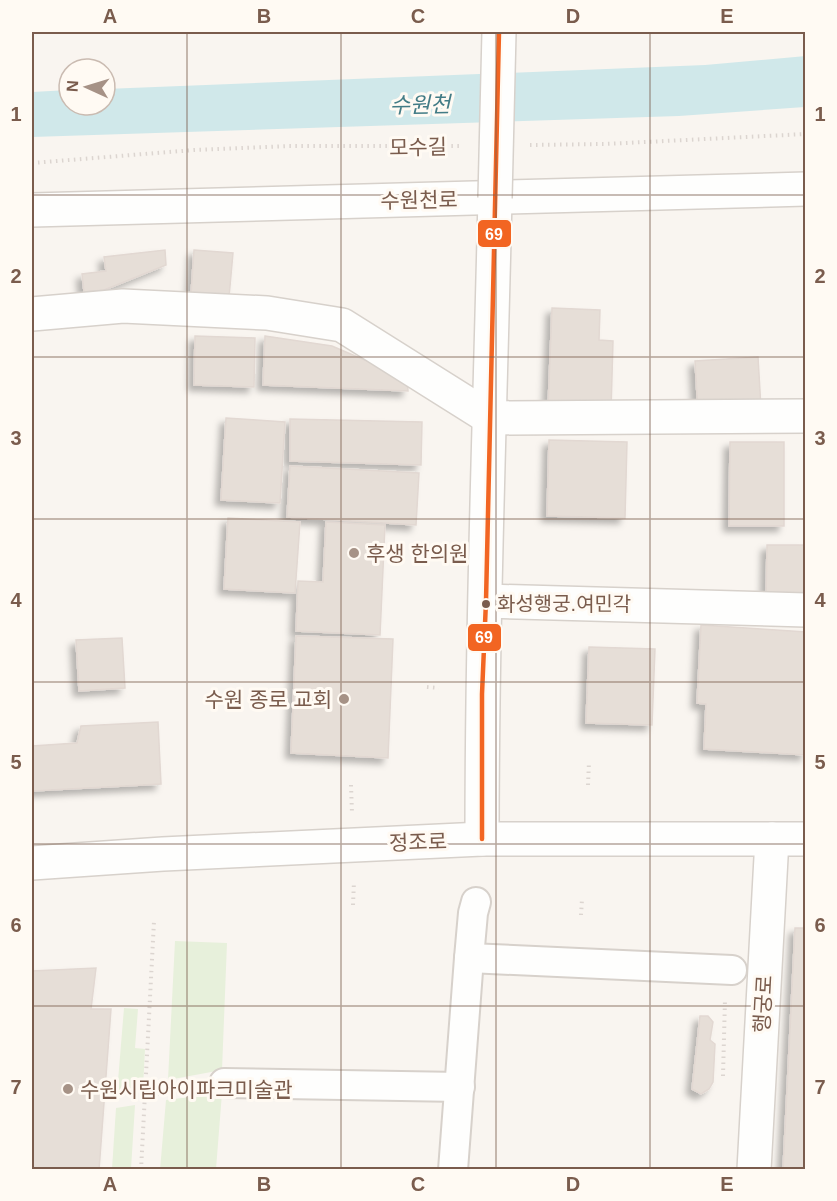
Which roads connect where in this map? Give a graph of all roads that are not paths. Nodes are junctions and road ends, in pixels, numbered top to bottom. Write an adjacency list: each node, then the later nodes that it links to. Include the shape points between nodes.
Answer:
1 (499, 32): 3 (street, bridge)
2 (806, 189): 3 (street, 수원천로)
3 (495, 198): 4 (street, 수원천로); 7 (street)
4 (32, 210)
5 (32, 314): 7 (street, via 123,306 267,313 342,325)
6 (806, 416): 7 (street)
7 (490, 418): 8 (street)
8 (486, 601): 9 (street); 10 (street)
9 (806, 610)
10 (483, 839): 11 (street, 정조로); 13 (street, 정조로)
11 (772, 839): 12 (street, 정조로); 20 (street, 행궁로)
12 (806, 839)
13 (32, 863)
14 (476, 902): 15 (street)
15 (469, 958): 16 (street); 18 (street)
16 (732, 970)
17 (225, 1083): 18 (street)
18 (460, 1087): 19 (street)
19 (453, 1170)
20 (754, 1170)

